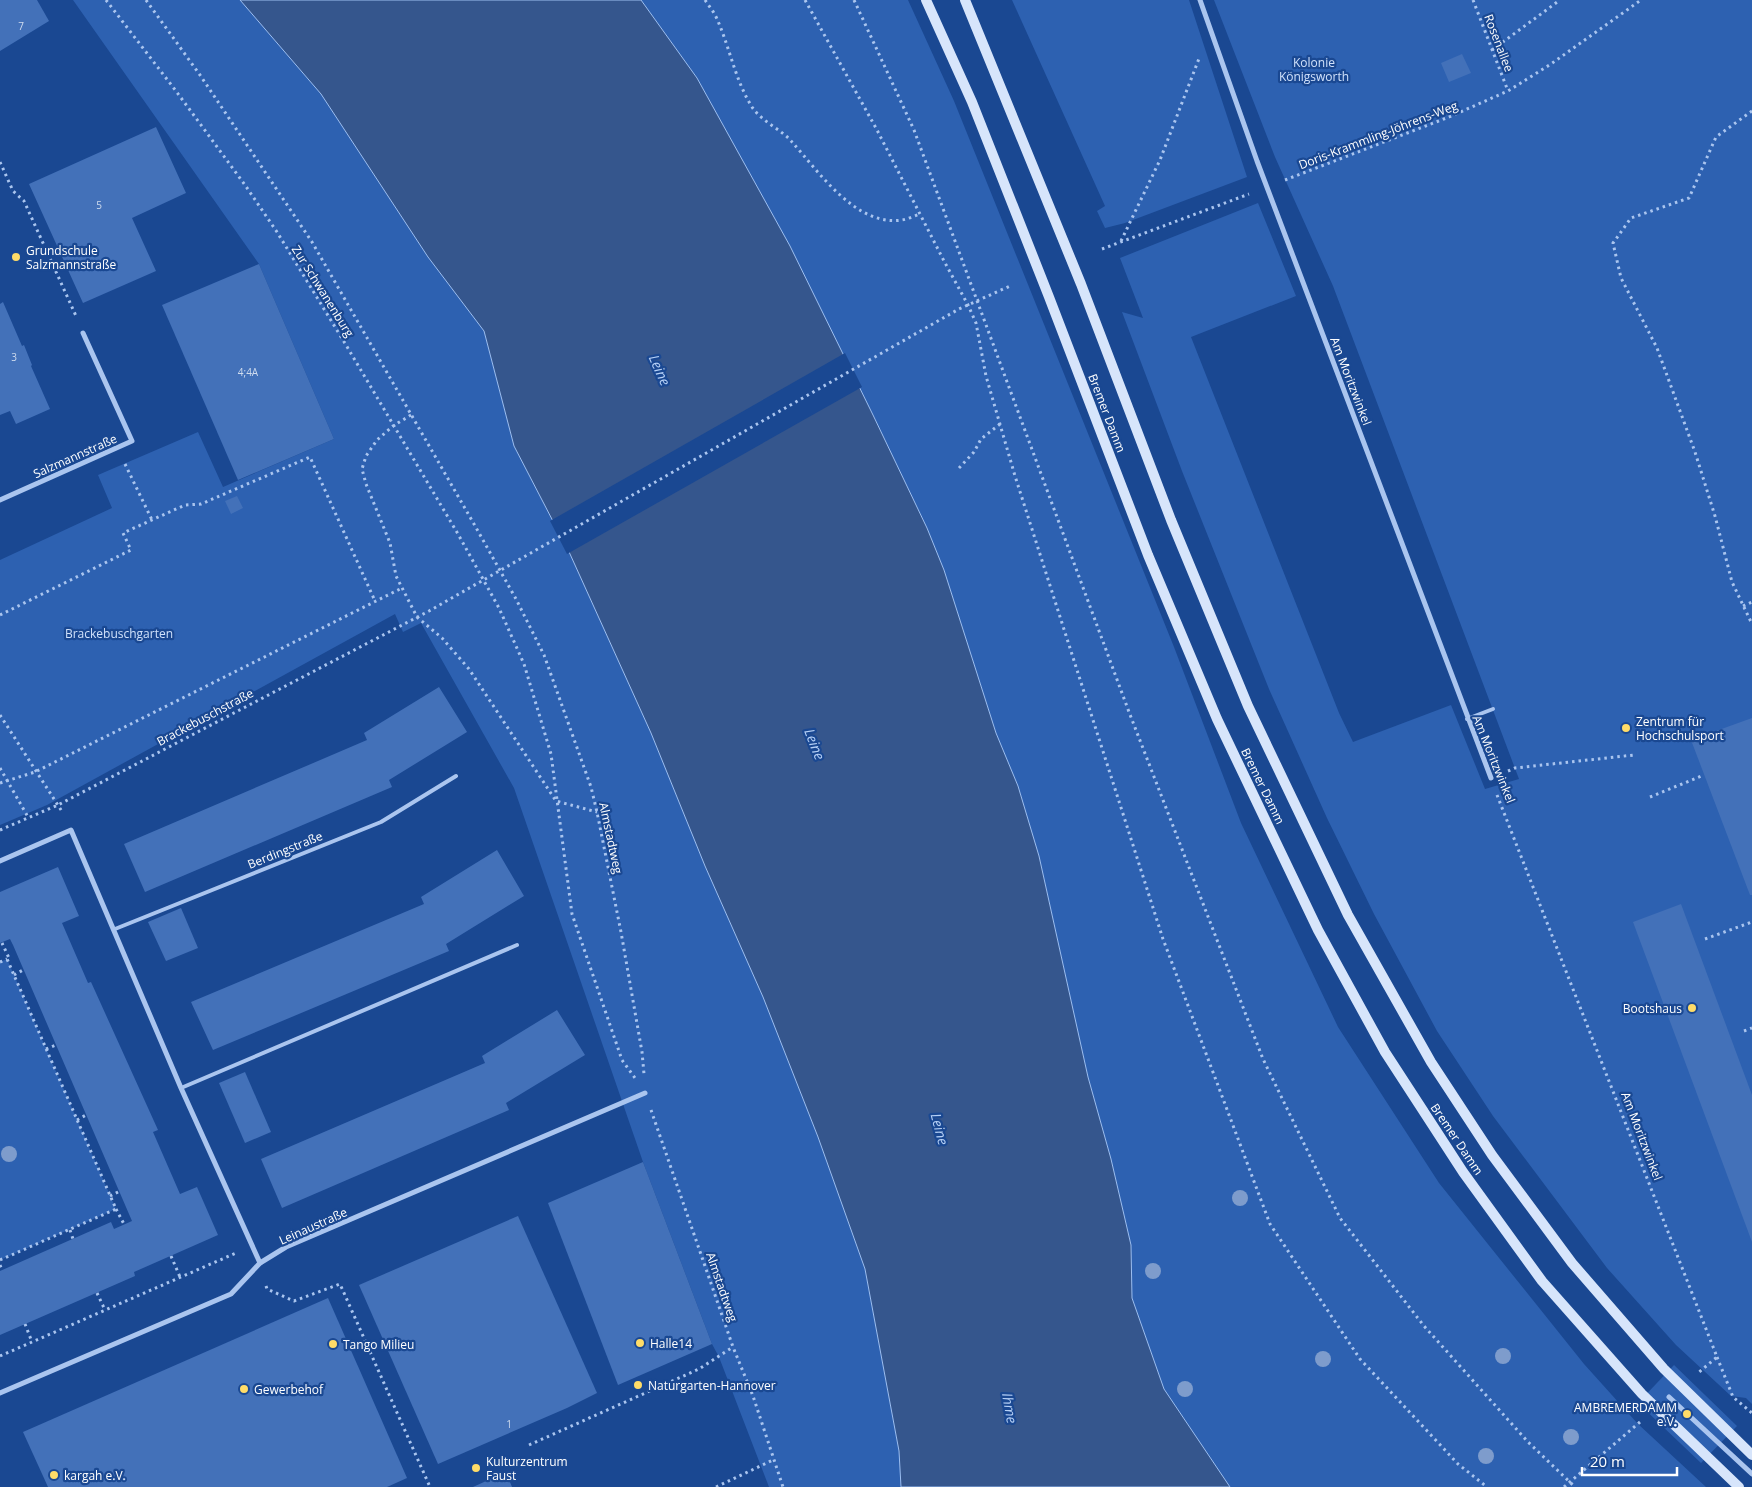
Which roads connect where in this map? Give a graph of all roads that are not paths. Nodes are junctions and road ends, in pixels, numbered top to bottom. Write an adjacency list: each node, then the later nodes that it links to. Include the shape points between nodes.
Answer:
1 (926, 0): 20 (main road, Bremer Damm, via 972,102 1148,556 1217,718 1318,930 1385,1052 1463,1172 1542,1281 1642,1394)
2 (965, 0): 18 (main road, Bremer Damm, via 1248,706 1348,915 1431,1062 1492,1155 1572,1263 1664,1369)
3 (1200, 0): 7 (street, Am Moritzwinkel)
4 (83, 333): 5 (street, Salzmannstraße, via 132,441)
5 (0, 500)
6 (1493, 709): 7 (lane)
7 (1467, 719): 9 (street, Am Moritzwinkel)
8 (456, 776): 11 (lane, Berdingstraße, via 381,822)
9 (1491, 778)
10 (0, 861): 11 (street, via 71,830)
11 (115, 929): 13 (street)
12 (517, 945): 13 (lane)
13 (181, 1088): 15 (street)
14 (645, 1092): 15 (street, Leinaustraße, via 286,1247)
15 (260, 1263): 16 (street, Leinaustraße, via 231,1294)
16 (0, 1393)
17 (1669, 1397): 19 (street)
18 (1752, 1454)
19 (1752, 1474)
20 (1739, 1487)

